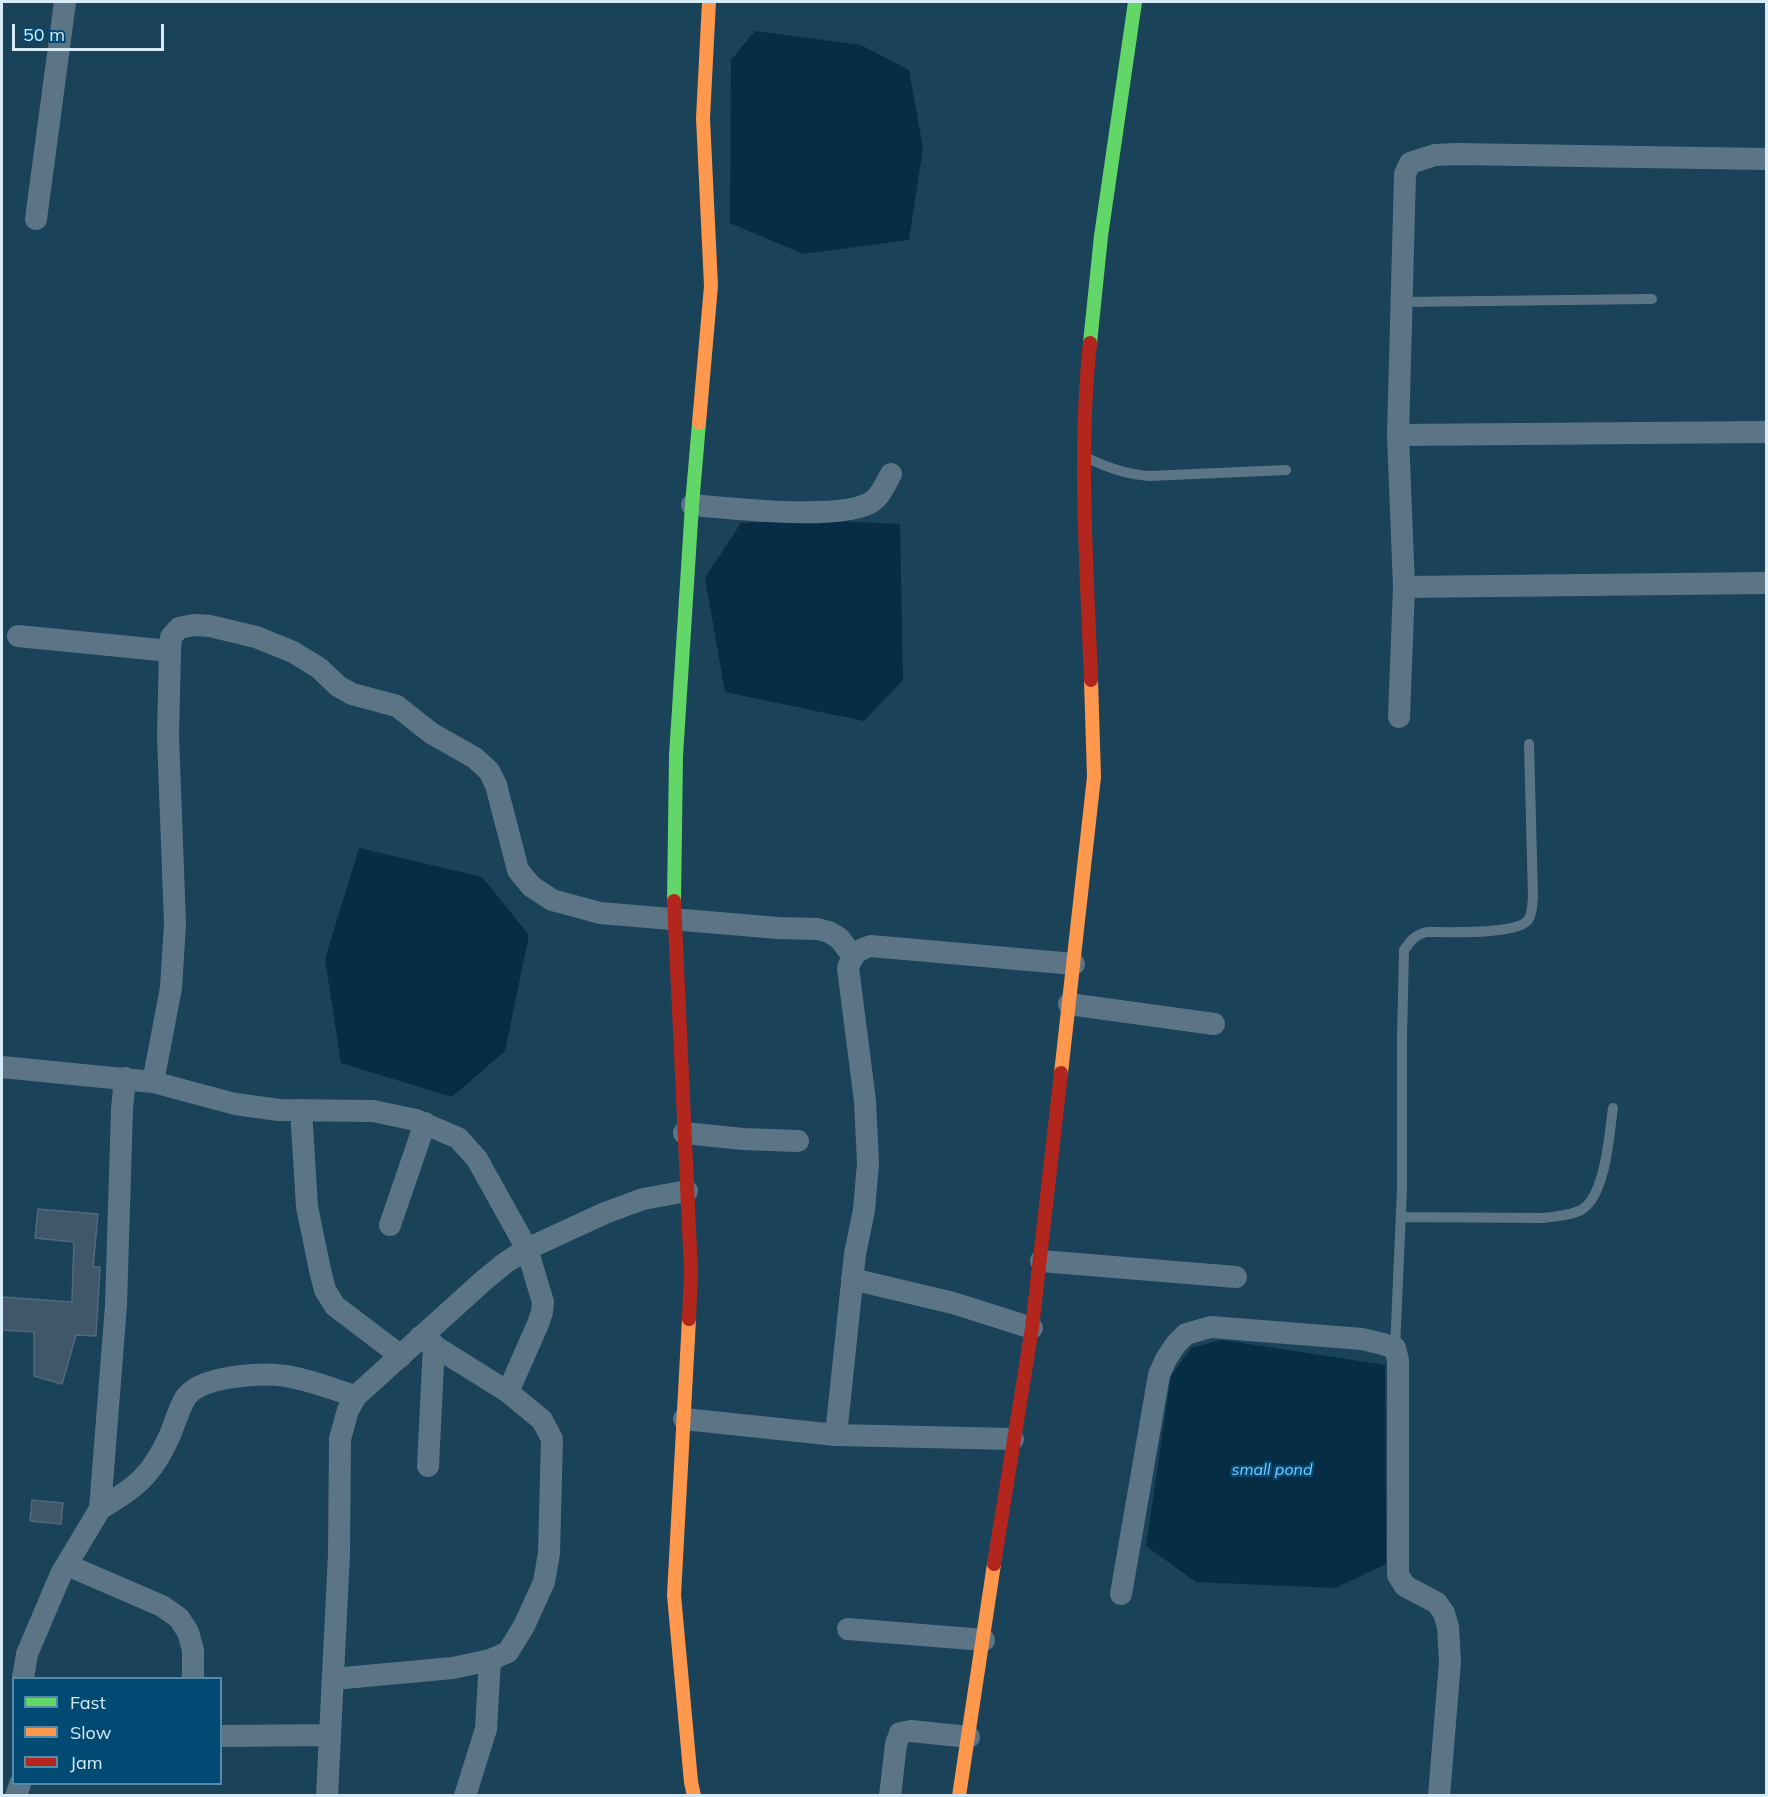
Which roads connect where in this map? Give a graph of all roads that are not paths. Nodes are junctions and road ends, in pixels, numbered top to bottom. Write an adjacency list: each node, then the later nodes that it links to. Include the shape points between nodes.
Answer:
1 (65, 2): 5 (street)
2 (709, 2): 13 (street, via 703,117 711,286)
3 (1135, 2): 10 (street, via 1101,236 1085,391)
4 (1767, 159): 7 (street, via 1456,154 1435,155 1410,163 1404,174)
5 (36, 219)
6 (1652, 299): 7 (lane)
7 (1401, 302): 9 (street)
8 (1767, 432): 9 (street)
9 (1398, 435): 15 (street)
10 (1084, 457): 11 (lane, via 1114,470 1149,476); 22 (street, via 1094,777)
11 (1286, 470)
12 (891, 474): 13 (street, via 872,502 856,508 784,512)
13 (692, 505): 20 (street, via 676,756)
14 (1767, 583): 15 (street)
15 (1404, 587): 18 (street)
16 (18, 636): 17 (street)
17 (170, 651): 20 (street, via 171,637 179,628 194,625 256,637 293,652 352,694 397,706 489,771 518,870 531,886 552,900 600,913); 27 (street, via 168,736 175,924 171,988)
18 (1399, 717)
19 (1529, 744): 34 (lane, via 1532,913 1520,927 1505,930 1418,934 1404,950)
20 (674, 918): 21 (street, via 818,929 839,938); 31 (street)
21 (852, 956): 22 (street, via 871,946); 39 (street, via 848,968 865,1101 868,1163)
22 (1074, 964): 23 (street)
23 (1069, 1004): 24 (street); 37 (street)
24 (1214, 1024)
25 (2, 1067): 26 (street)
26 (125, 1078): 27 (street); 50 (street, via 116,1305)
27 (153, 1082): 29 (street, via 235,1104)
28 (1613, 1108): 34 (lane, via 1597,1189 1581,1210 1544,1218)
29 (302, 1110): 30 (street, via 373,1111); 43 (street, via 308,1207 325,1290 335,1306)
30 (425, 1123): 35 (street); 36 (street, via 458,1138 477,1159)
31 (684, 1133): 32 (street); 33 (street)
32 (798, 1141)
33 (687, 1191): 36 (street, via 643,1199); 46 (street, via 691,1272)
34 (1401, 1217): 42 (lane)
35 (390, 1225)
36 (527, 1248): 41 (street, via 505,1263); 44 (street, via 543,1302 542,1312)
37 (1041, 1261): 38 (street); 40 (street)
38 (1236, 1277)
39 (852, 1279): 40 (street); 47 (street)
40 (1032, 1328): 48 (street)
41 (427, 1341): 43 (street); 44 (street); 49 (street)
42 (1395, 1348): 52 (street, via 1362,1339 1211,1327 1186,1334 1166,1359 1159,1376); 67 (street, via 1398,1575 1405,1586 1437,1603 1448,1627 1450,1662)
43 (401, 1356): 45 (street)
44 (508, 1392): 55 (street, via 542,1420 552,1439 549,1553 544,1582 524,1626 508,1652)
45 (356, 1396): 50 (street, via 286,1376 242,1375 199,1386 187,1396 161,1456 149,1473); 58 (street, via 339,1439)
46 (684, 1419): 47 (street); 64 (street, via 674,1595)
47 (836, 1435): 48 (street)
48 (1013, 1439): 54 (street)
49 (428, 1466)
50 (100, 1509): 51 (street)
51 (67, 1565): 56 (street, via 27,1654); 57 (street, via 162,1606 179,1618 193,1650)
52 (1121, 1594)
53 (848, 1629): 54 (street)
54 (984, 1640): 61 (street)
55 (490, 1660): 58 (street, via 453,1668); 63 (street, via 486,1729)
56 (23, 1677)
57 (193, 1677)
58 (333, 1678): 59 (street)
59 (330, 1735): 60 (street); 62 (street)
60 (222, 1736)
61 (969, 1737): 65 (street, via 911,1731 900,1734); 66 (street)
62 (327, 1796)
63 (465, 1796)
64 (694, 1796)
65 (890, 1796)
66 (959, 1796)
67 (1439, 1796)

